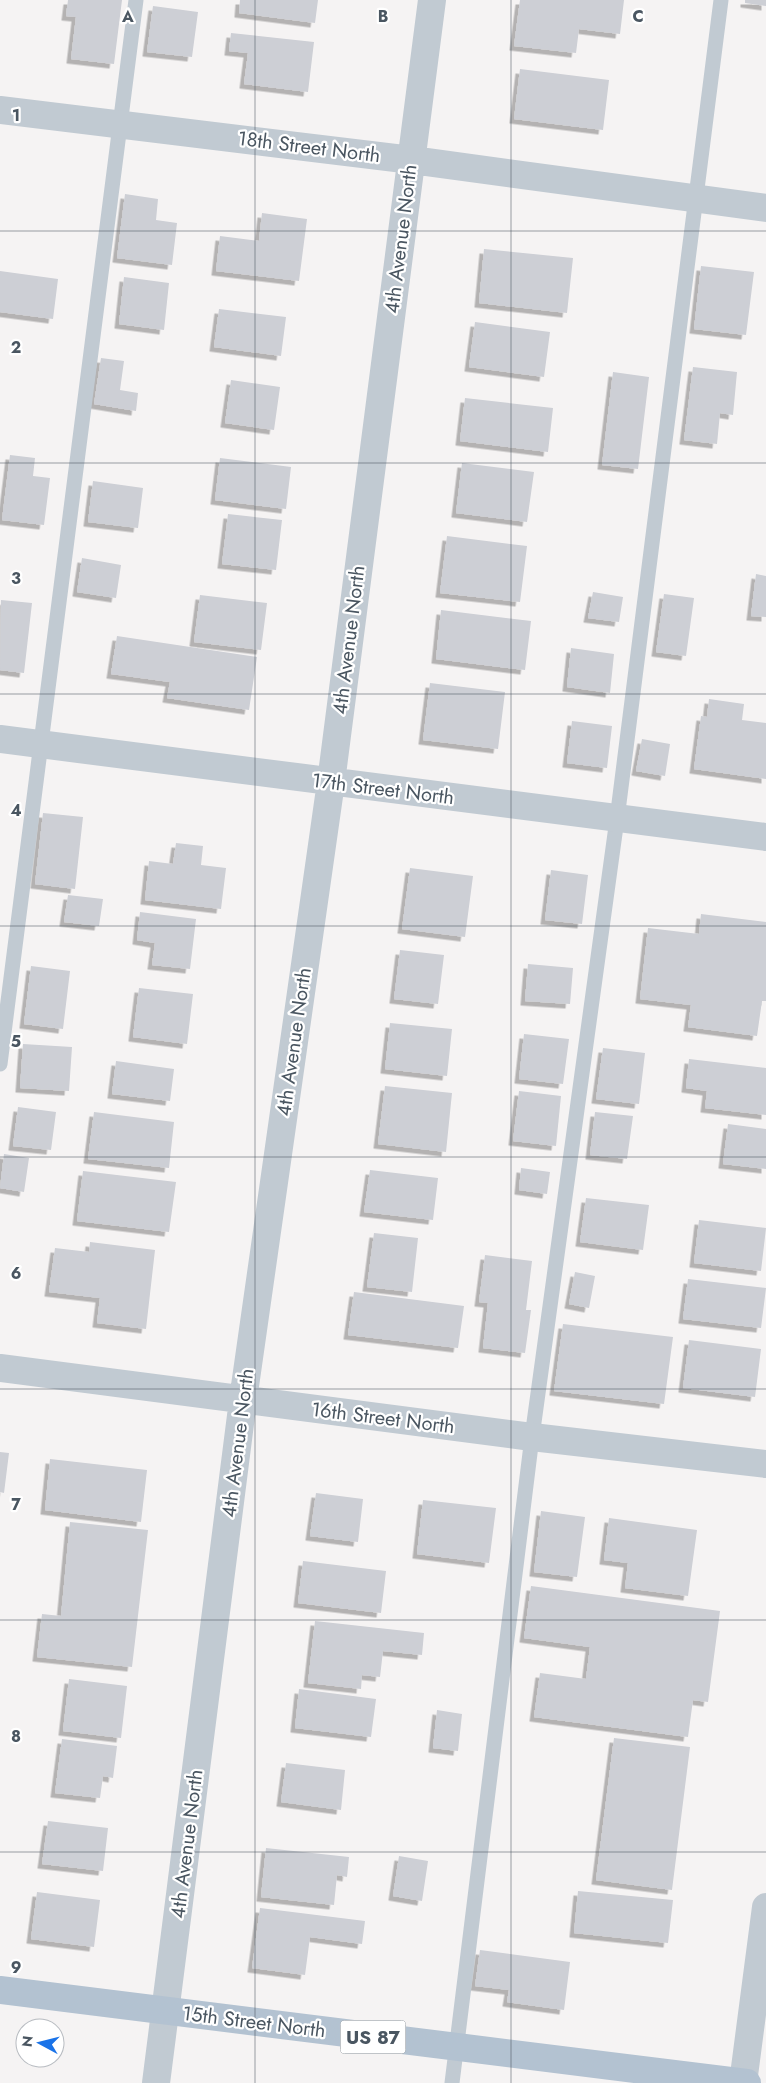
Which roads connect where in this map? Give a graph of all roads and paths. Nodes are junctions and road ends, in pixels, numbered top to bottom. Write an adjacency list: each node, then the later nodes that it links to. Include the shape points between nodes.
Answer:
1 (136, 0): 5 (lane)
2 (432, 0): 6 (street, 4th Avenue North)
3 (721, 0): 7 (lane)
4 (0, 110): 5 (street, 18th Street North)
5 (119, 124): 6 (street, 18th Street North); 10 (lane)
6 (412, 160): 7 (street, 18th Street North); 11 (street, 4th Avenue North)
7 (697, 198): 8 (street, 18th Street North); 12 (lane)
8 (766, 208)
9 (0, 739): 10 (street, 17th Street North)
10 (41, 745): 11 (street, 17th Street North); 14 (lane)
11 (331, 782): 12 (street, 17th Street North); 16 (street, 4th Avenue North)
12 (618, 819): 13 (street, 17th Street North); 17 (lane)
13 (766, 838)
14 (0, 1064)
15 (0, 1368): 16 (street, 16th Street North)
16 (244, 1400): 17 (street, 16th Street North); 21 (street, 4th Avenue North)
17 (532, 1437): 18 (street, 16th Street North); 22 (lane)
18 (766, 1464)
19 (766, 1907): 25 (street)
20 (0, 1990): 21 (main road, 15th Street North / US 87)
21 (165, 2011): 22 (main road, 15th Street North / US 87); 23 (street, 4th Avenue North)
22 (457, 2047): 24 (lane); 25 (main road, 15th Street North / US 87)
23 (156, 2083)
24 (452, 2083)
25 (744, 2083)

